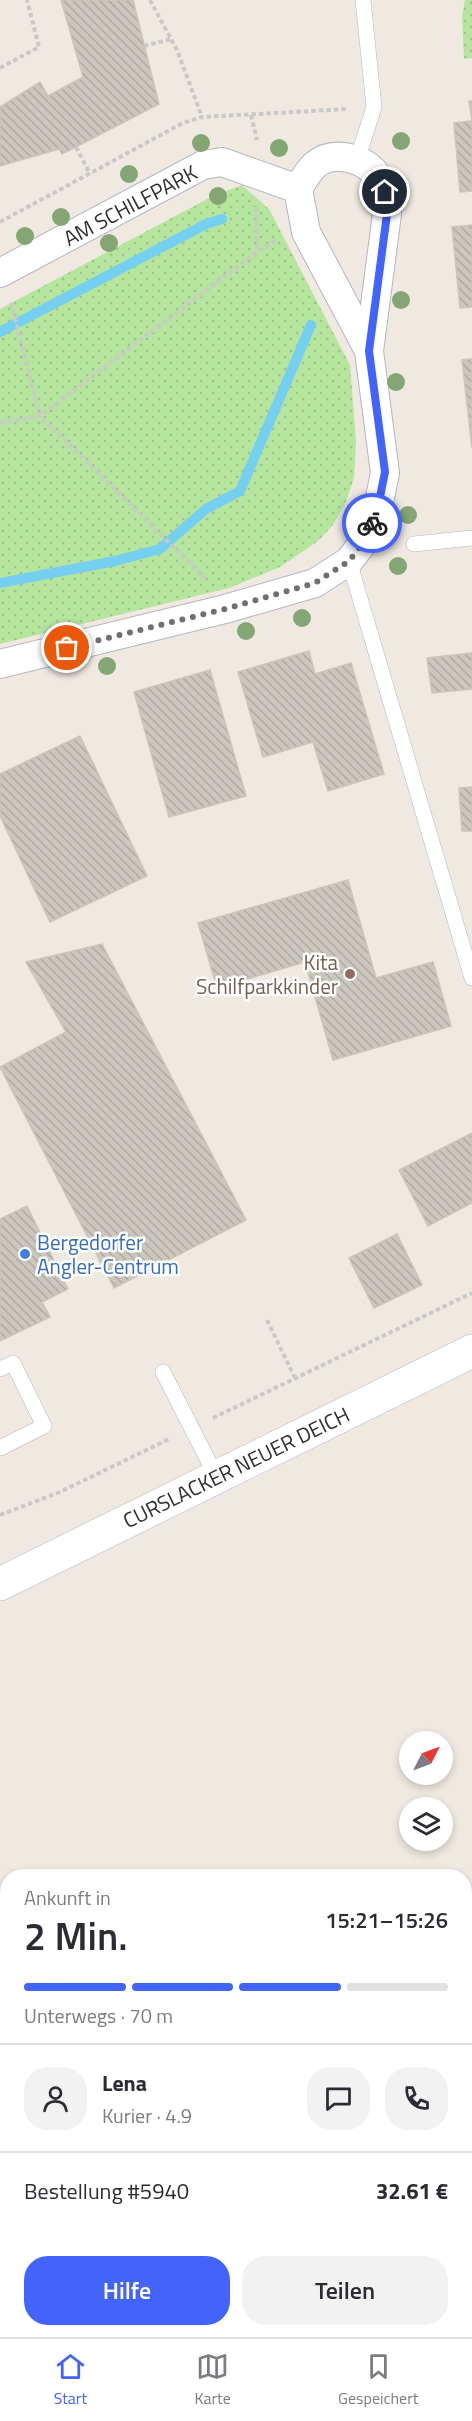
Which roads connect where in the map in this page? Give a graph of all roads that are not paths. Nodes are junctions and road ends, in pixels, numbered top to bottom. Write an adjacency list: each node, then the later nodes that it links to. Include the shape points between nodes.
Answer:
1 (363, 0): 2 (lane, via 374,107)
2 (357, 159): 3 (street, via 335,156 315,165); 5 (street, via 376,174 385,192 387,214)
3 (298, 189): 4 (street, AM SCHILFPARK, via 222,162 203,165); 5 (street, via 306,232)
4 (0, 273)
5 (369, 351): 8 (street, via 385,472 366,539)
6 (472, 538): 7 (lane)
7 (414, 544)
8 (349, 561): 9 (street, via 315,583); 10 (lane)
9 (0, 664)
10 (472, 978)
11 (472, 1351): 15 (main road, CURSLACKER NEUER DEICH)
12 (0, 1369): 14 (lane, via 13,1363 44,1426)
13 (163, 1372): 15 (lane)
14 (0, 1448)
15 (216, 1476): 16 (main road, CURSLACKER NEUER DEICH)
16 (0, 1584)

